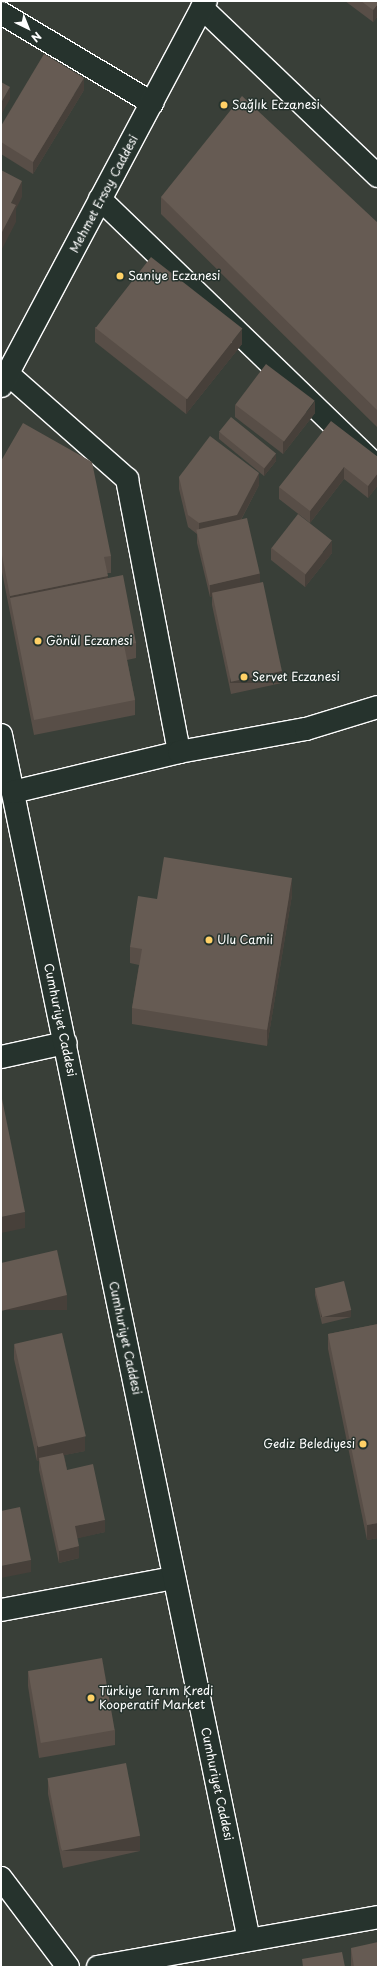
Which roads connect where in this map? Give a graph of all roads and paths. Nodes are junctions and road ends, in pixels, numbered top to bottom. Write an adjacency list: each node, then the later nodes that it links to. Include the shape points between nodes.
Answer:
1 (204, 4): 3 (street, Mehmet Ersoy Caddesi); 4 (street)
2 (1, 13): 3 (street)
3 (152, 104): 5 (street, Mehmet Ersoy Caddesi)
4 (378, 176)
5 (100, 199): 6 (street, Mehmet Ersoy Caddesi); 7 (street)
6 (4, 380): 10 (street, via 127,479)
7 (378, 467)
8 (378, 707): 10 (street, via 306,729)
9 (1, 735): 11 (street, Cumhuriyet Caddesi)
10 (179, 752): 11 (street)
11 (13, 792): 12 (street, Cumhuriyet Caddesi)
12 (65, 1043): 13 (street); 14 (street, Cumhuriyet Caddesi)
13 (1, 1057)
14 (174, 1578): 15 (street); 18 (street, Cumhuriyet Caddesi)
15 (1, 1610)
16 (1, 1878): 20 (street)
17 (378, 1917): 18 (street)
18 (249, 1940): 19 (street)
19 (149, 1963): 21 (street)
20 (68, 1967)
21 (98, 1967)

